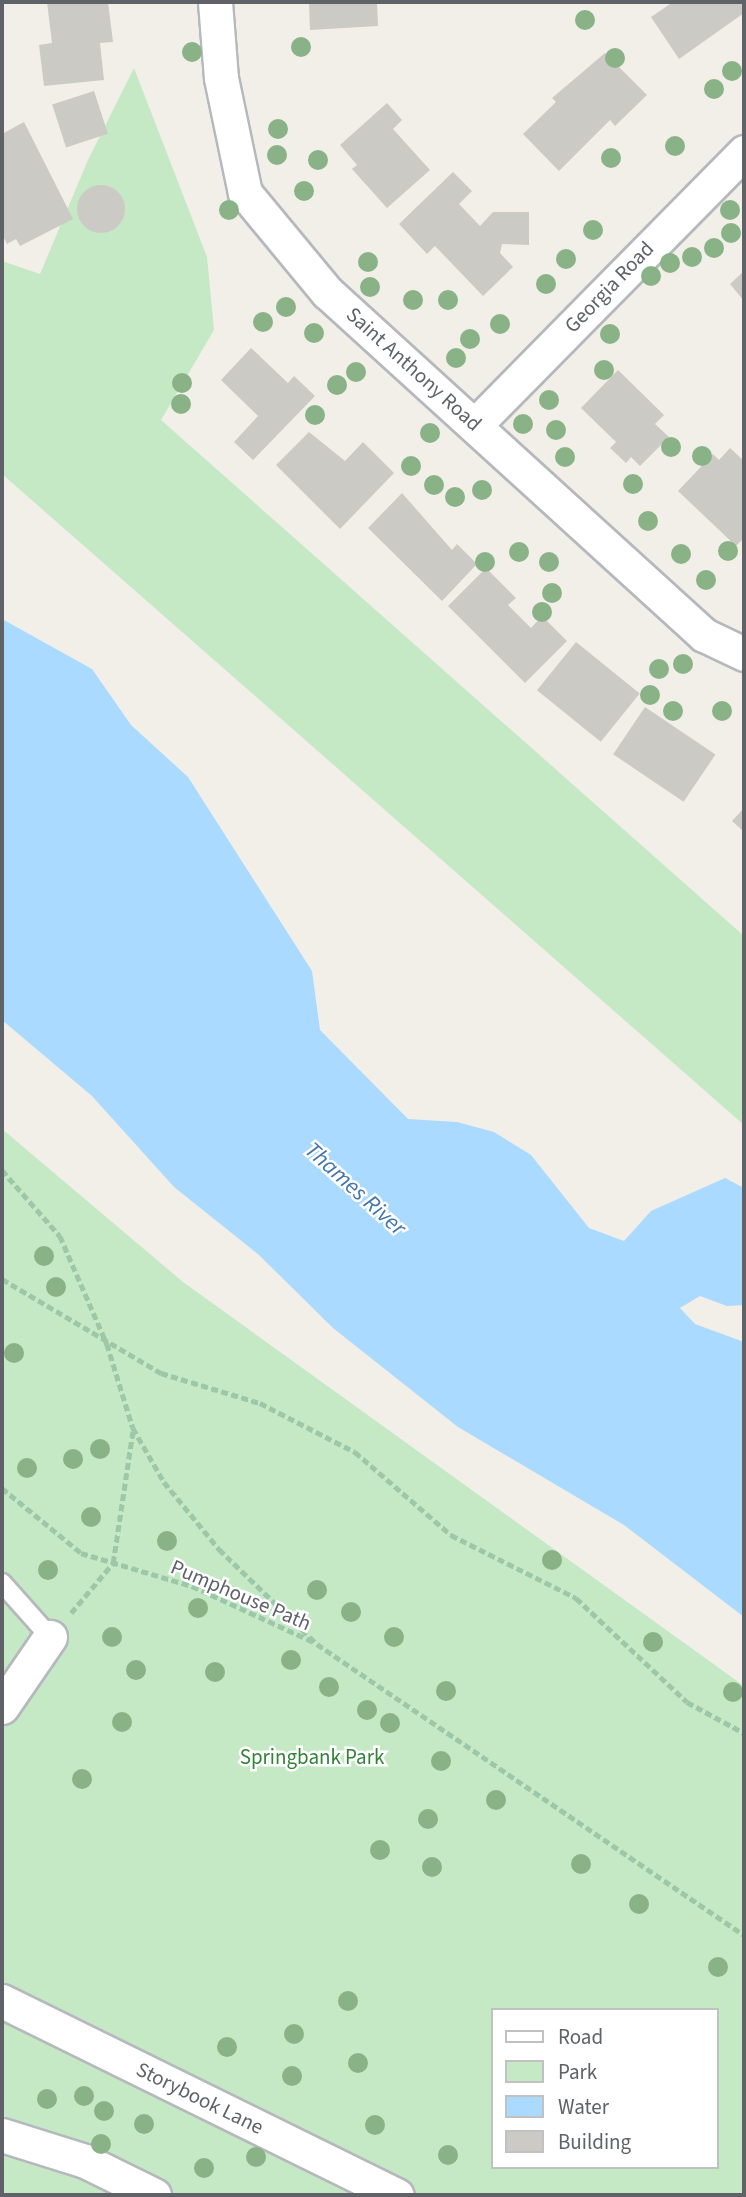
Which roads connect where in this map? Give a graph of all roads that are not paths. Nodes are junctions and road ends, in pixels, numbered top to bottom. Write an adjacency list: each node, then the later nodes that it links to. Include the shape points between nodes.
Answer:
1 (215, 2): 3 (street, Saint Anthony Road, via 221,78 245,193 327,292)
2 (744, 152): 3 (street, Georgia Road)
3 (476, 424): 4 (street, Saint Anthony Road, via 704,635)
4 (744, 654)
5 (2, 1583): 6 (lane)
6 (50, 1637): 7 (street)
7 (2, 1707)
8 (2, 2001): 11 (street, Storybook Lane)
9 (9, 2140): 10 (street, via 85,2161)
10 (154, 2195)
11 (397, 2195)

